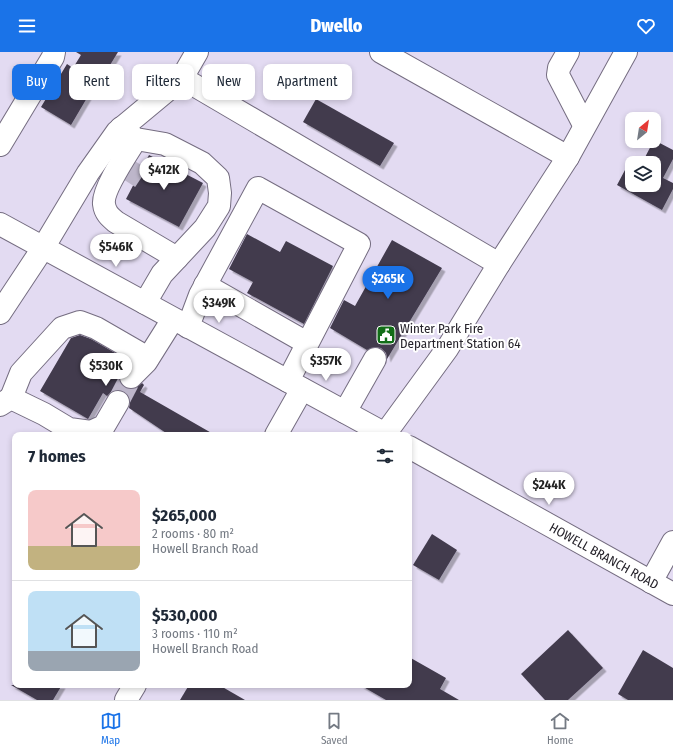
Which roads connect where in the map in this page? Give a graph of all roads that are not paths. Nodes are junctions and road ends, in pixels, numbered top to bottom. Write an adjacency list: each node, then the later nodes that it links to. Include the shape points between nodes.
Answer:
1 (54, 52): 11 (main road)
2 (197, 52): 6 (main road)
3 (381, 52): 12 (main road)
4 (568, 52): 9 (main road, via 558,68 558,75)
5 (626, 52): 9 (main road)
6 (190, 64)
7 (194, 85): 19 (main road)
8 (164, 100): 10 (main road)
9 (584, 125): 12 (main road)
10 (134, 136): 13 (main road); 15 (main road); 17 (main road, via 88,173); 18 (main road, via 165,144 202,163 218,178 219,206 201,233)
11 (0, 145)
12 (568, 157): 19 (main road)
13 (138, 163)
14 (126, 181): 15 (main road)
15 (107, 194): 18 (main road, via 104,203 107,215)
16 (0, 224): 17 (main road)
17 (43, 248): 21 (main road); 22 (main road)
18 (177, 258): 21 (main road, via 162,274)
19 (499, 264): 34 (main road, via 448,349)
20 (205, 285): 23 (main road); 24 (main road); 24 (main road, via 258,188 359,244)
21 (145, 303): 23 (main road)
22 (0, 313)
23 (181, 323): 25 (main road); 28 (main road)
24 (307, 343): 28 (main road)
25 (148, 358): 27 (main road); 29 (main road, via 96,328 80,322 62,328 21,373)
26 (375, 359): 31 (main road)
27 (131, 377)
28 (295, 385): 31 (main road); 32 (main road)
29 (5, 402): 30 (main road, via 44,414 69,429 91,432 104,426)
30 (118, 402)
31 (345, 412): 33 (main road)
32 (277, 432)
33 (381, 432)
34 (388, 432)
35 (412, 449): 37 (main road, HOWELL BRANCH ROAD)
36 (673, 542): 37 (main road)
37 (651, 582): 38 (main road, HOWELL BRANCH ROAD)
38 (673, 594)
39 (133, 688): 40 (main road)
40 (126, 700)

